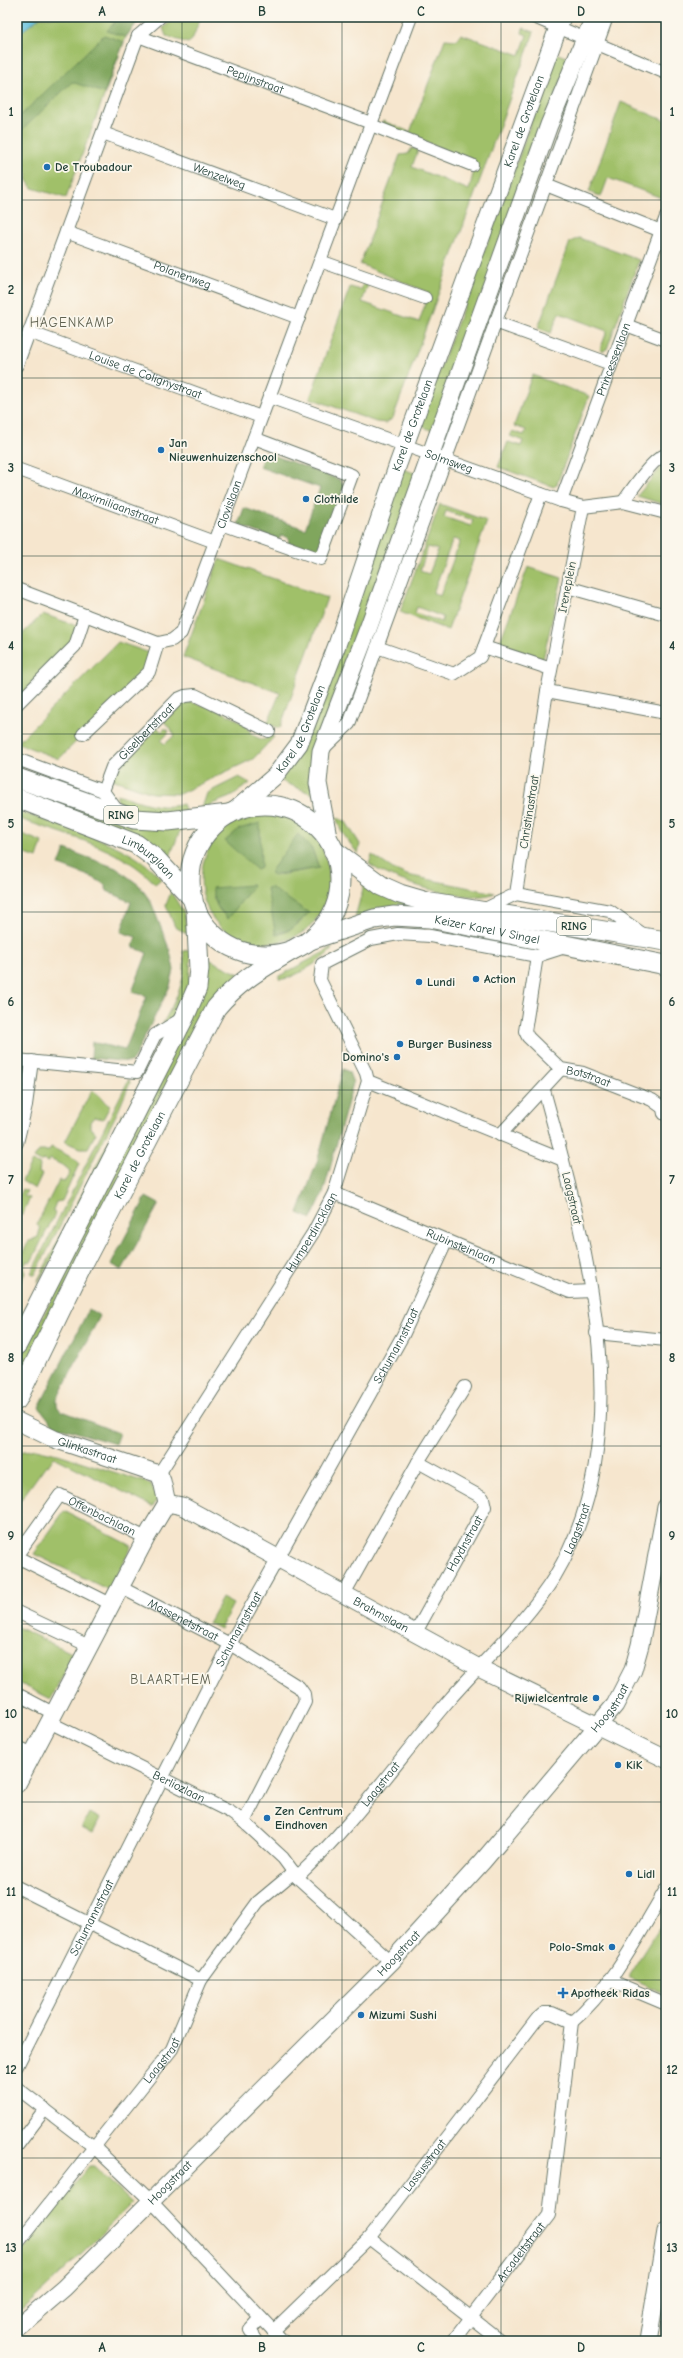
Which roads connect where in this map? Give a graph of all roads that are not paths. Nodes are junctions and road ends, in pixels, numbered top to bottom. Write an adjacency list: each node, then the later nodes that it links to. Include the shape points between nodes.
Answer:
1 (160, 17): 7 (street)
2 (411, 17): 10 (street, Clovislaan)
3 (534, 17): 6 (street)
4 (594, 17): 8 (street, Karel de Grotelaan)
5 (607, 17): 8 (street, Karel de Grotelaan)
6 (560, 22): 8 (street); 30 (street, Karel de Grotelaan)
7 (138, 36): 10 (street, Pepijnstraat); 11 (street)
8 (591, 41): 9 (street); 13 (street, Karel de Grotelaan); 32 (street, Karel de Grotelaan, via 476,323)
9 (666, 73)
10 (371, 124): 12 (street); 15 (street, Clovislaan)
11 (103, 133): 15 (street, Wenzelweg); 17 (street)
12 (472, 165)
13 (546, 185): 16 (street); 21 (street, Karel de Grotelaan)
14 (666, 217): 16 (street, Princessenlaan)
15 (336, 219): 18 (street, Clovislaan)
16 (661, 231): 22 (street, Princessenlaan)
17 (66, 232): 20 (street, Polanenweg); 23 (street)
18 (320, 261): 19 (street); 20 (street, Clovislaan)
19 (425, 298)
20 (299, 318): 27 (street, Clovislaan)
21 (495, 322): 25 (street); 32 (street, Karel de Grotelaan)
22 (626, 325): 24 (street); 25 (street, Princessenlaan)
23 (29, 332): 26 (street); 28 (street, Louise de Colignystraat)
24 (666, 340)
25 (611, 364): 35 (street, Princessenlaan)
26 (17, 365)
27 (269, 397): 28 (street, Clovislaan); 30 (street, Solmsweg)
28 (262, 417): 29 (street, Clovislaan)
29 (254, 438): 39 (street, Clovislaan); 39 (street, via 352,475 321,559)
30 (406, 445): 32 (street, Solmsweg); 59 (street, Karel de Grotelaan, via 337,645 299,744 276,776)
31 (666, 455): 36 (street, via 654,463)
32 (438, 457): 34 (street, Solmsweg); 46 (street, Karel de Grotelaan); 54 (street, Karel de Grotelaan)
33 (17, 469): 40 (street, Maximiliaanstraat)
34 (540, 494): 35 (street, Solmsweg); 47 (street)
35 (561, 501): 37 (street)
36 (623, 502): 37 (street); 38 (street)
37 (583, 507): 41 (street, Ireneplein)
38 (666, 513)
39 (222, 524): 40 (street, Clovislaan)
40 (215, 542): 45 (street, Clovislaan, via 181,633 172,640)
41 (567, 587): 44 (street); 48 (street, Ireneplein)
42 (17, 589): 43 (street)
43 (85, 615): 45 (street); 50 (street, via 75,646)
44 (666, 615)
45 (158, 643): 53 (street, via 149,672)
46 (377, 647): 47 (street, via 454,674 480,657); 54 (street, Karel de Grotelaan, via 349,724)
47 (484, 647): 48 (street)
48 (551, 670): 49 (street, Ireneplein)
49 (547, 691): 51 (street); 62 (street, Christinastraat)
50 (17, 704)
51 (666, 713)
52 (269, 732): 57 (street, Giselbertstraat, via 195,695 184,696 112,767)
53 (83, 734)
54 (321, 751): 61 (street, Karel de Grotelaan, via 318,783)
55 (17, 759): 57 (street)
56 (17, 778): 60 (main road, Limburglaan / RING)
57 (103, 791): 60 (street)
58 (21, 802): 63 (main road, Limburglaan / RING, via 136,844 155,858)
59 (231, 814): 60 (main road, Limburglaan / RING, via 168,821 147,821); 61 (main road, RING, via 256,806 283,808 312,822); 63 (main road, RING, via 210,830 198,848 190,874)
60 (120, 815)
61 (331, 846): 64 (main road, Keizer Karel V Singel / RING, via 382,886 400,894 431,903); 68 (main road, RING, via 340,876 337,901 329,919)
62 (516, 894): 64 (street); 67 (street, Keizer Karel V Singel, via 610,911)
63 (194, 904): 68 (main road, RING, via 210,930 226,944 238,950 268,955 285,952); 72 (main road, Karel de Grotelaan, via 199,969 197,988)
64 (481, 911): 67 (main road, Keizer Karel V Singel / RING)
65 (429, 918): 66 (street); 68 (main road, Keizer Karel V Singel / RING, via 394,916 374,919); 69 (main road, Keizer Karel V Singel / RING)
66 (454, 940): 70 (street); 76 (street, via 413,934 378,937 325,961 320,969 320,980)
67 (657, 940)
68 (306, 943): 89 (main road, Karel de Grotelaan, via 232,988 216,1008 89,1253)
69 (570, 945): 70 (street); 71 (main road, Keizer Karel V Singel / RING)
70 (537, 956): 75 (street, Botstraat, via 525,1031)
71 (666, 965)
72 (185, 1016): 74 (street, via 155,1035 136,1072); 87 (main road, Karel de Grotelaan)
73 (17, 1060): 74 (street)
74 (32, 1061): 80 (street, via 26,1105)
75 (561, 1069): 77 (street); 78 (street, Botstraat, via 583,1073 652,1100)
76 (368, 1081): 79 (street); 82 (street, Humperdincklaan)
77 (544, 1090): 79 (street); 81 (street, Laagstraat)
78 (666, 1110)
79 (500, 1135): 81 (street)
80 (17, 1143)
81 (563, 1160): 84 (street, Laagstraat)
82 (334, 1193): 83 (street, Rubinsteinlaan); 92 (street, Humperdincklaan, via 305,1245)
83 (447, 1240): 84 (street, Rubinsteinlaan, via 570,1292); 97 (street, Schumannstraat, via 403,1335)
84 (591, 1291): 85 (street, Laagstraat)
85 (596, 1333): 86 (street); 105 (street, Laagstraat, via 602,1406 595,1464 576,1532 541,1596)
86 (666, 1340)
87 (17, 1345)
88 (465, 1387): 91 (street)
89 (17, 1400)
90 (17, 1421): 92 (street, Glinkastraat, via 54,1439)
91 (418, 1462): 99 (street); 102 (street, Haydnstraat, via 483,1498 485,1507)
92 (159, 1474): 93 (street)
93 (168, 1503): 95 (street, Offenbachlaan); 97 (street, Brahmslaan, via 182,1506)
94 (666, 1507): 108 (street, Hoogstraat, via 640,1645 632,1670 616,1703)
95 (146, 1538): 96 (street, Offenbachlaan, via 60,1495); 98 (street, Offenbachlaan)
96 (17, 1556): 100 (street, Offenbachlaan)
97 (278, 1558): 99 (street, Brahmslaan); 103 (street, Schumannstraat)
98 (120, 1587): 100 (street, Offenbachlaan); 103 (street, Massenetstraat)
99 (344, 1594): 102 (street, Brahmslaan)
100 (111, 1604): 104 (street, Offenbachlaan)
101 (17, 1612): 104 (street)
102 (416, 1632): 105 (street, Brahmslaan)
103 (230, 1644): 111 (street, Schumannstraat); 113 (street, Massenetstraat, via 299,1688 304,1694 305,1702)
104 (89, 1646): 107 (street, Offenbachlaan)
105 (479, 1668): 108 (street, Brahmslaan); 114 (street, Laagstraat, via 450,1699 353,1820)
106 (17, 1694): 107 (street)
107 (51, 1717): 109 (street, Offenbachlaan); 111 (street, Berliozlaan)
108 (595, 1726): 110 (street, Brahmslaan); 118 (street, Hoogstraat, via 483,1861)
109 (24, 1750): 112 (street, Offenbachlaan)
110 (666, 1759)
111 (162, 1777): 113 (street, Berliozlaan, via 230,1812); 117 (street, Schumannstraat)
112 (17, 1784)
113 (244, 1822): 114 (street, Berliozlaan, via 283,1858)
114 (296, 1874): 118 (street, Berliozlaan); 119 (street, Laagstraat, via 258,1902)
115 (17, 1887): 117 (street)
116 (666, 1889): 120 (street)
117 (88, 1923): 119 (street); 123 (street, Schumannstraat)
118 (391, 1962): 128 (street, Hoogstraat)
119 (201, 1980): 127 (street, Laagstraat, via 172,2049)
120 (609, 1980): 121 (street); 122 (street)
121 (666, 2004)
122 (572, 2022): 130 (street, Lassusstraat, via 552,2013 544,2013); 132 (street, Arcadeltstraat, via 549,2215)
123 (17, 2066)
124 (17, 2088): 125 (street)
125 (45, 2109): 126 (street); 127 (street)
126 (17, 2146)
127 (94, 2147): 128 (street); 131 (street, Laagstraat)
128 (152, 2202): 133 (street); 134 (street, Hoogstraat, via 64,2288)
129 (666, 2237): 140 (street)
130 (369, 2238): 132 (street); 135 (street, Lassusstraat)
131 (17, 2244)
132 (470, 2317): 138 (street, Arcadeltstraat); 139 (street)
133 (261, 2318): 135 (street); 136 (street, via 250,2330)
134 (17, 2328)
135 (273, 2330): 137 (street)
136 (257, 2341)
137 (283, 2341)
138 (453, 2341)
139 (501, 2341)
140 (648, 2341)

